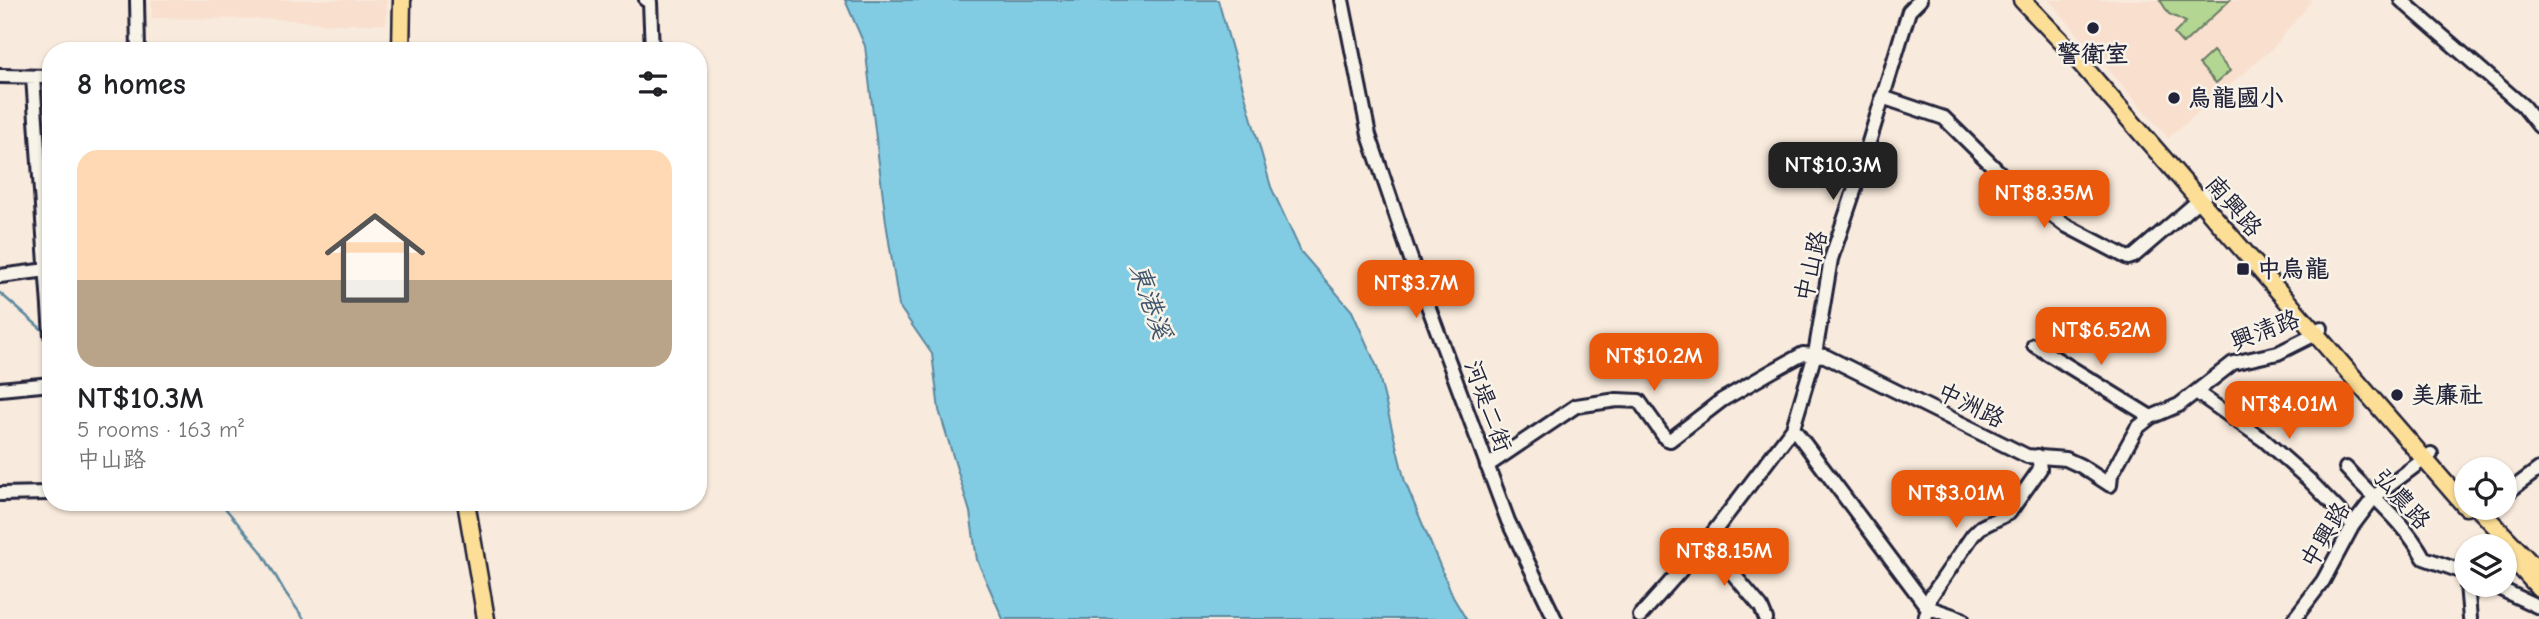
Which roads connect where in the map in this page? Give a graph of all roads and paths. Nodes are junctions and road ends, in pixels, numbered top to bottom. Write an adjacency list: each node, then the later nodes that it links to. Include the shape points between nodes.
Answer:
1 (137, 0): 9 (street)
2 (402, 0): 10 (main road)
3 (646, 0): 11 (street, via 650,2)
4 (1342, 0): 31 (street, 河堤二街, via 1369,135)
5 (1920, 0): 15 (street, 中山路, via 1909,11)
6 (2022, 0): 18 (main road, 南興路)
7 (2035, 0): 18 (main road, 南興路)
8 (2402, 0): 16 (street, via 2523,106)
9 (138, 42)
10 (401, 42)
11 (652, 42)
12 (0, 76): 13 (street)
13 (33, 77): 14 (street); 17 (street)
14 (42, 77)
15 (1882, 97): 18 (street, via 1944,118 2011,184 2065,225 2127,258); 23 (street, 中山路, via 1830,259)
16 (2539, 126)
17 (42, 146)
18 (2202, 198): 21 (main road, 南興路)
19 (42, 271): 20 (street)
20 (0, 276)
21 (2318, 331): 26 (street, 興清路, via 2278,353 2233,363); 30 (main road, 南興路)
22 (2035, 345): 27 (street)
23 (1815, 354): 28 (street, 中山路); 29 (street, 中洲路, via 2027,456); 31 (street, via 1803,354 1721,400 1670,440 1639,401 1598,402 1576,406)
24 (42, 385): 25 (street)
25 (0, 389)
26 (2196, 392): 27 (street, 興清路); 43 (street, via 2264,440)
27 (2151, 417): 35 (street, 興清路, via 2137,428)
28 (1793, 428): 44 (street, 中山路); 52 (street)
29 (2038, 456): 35 (street, 中洲路, via 2066,458); 52 (street, via 2040,469 2009,513 1973,535 1931,596)
30 (2427, 457): 34 (main road, 南興路); 37 (main road, 南興路); 40 (street, 中興路)
31 (1487, 466): 55 (street, 河堤二街, via 1507,522)
32 (2346, 468): 40 (street, 弘農路)
33 (2539, 469): 36 (street)
34 (2454, 482)
35 (2110, 485)
36 (2517, 485)
37 (2454, 486)
38 (42, 493): 39 (street)
39 (0, 494)
40 (2375, 496): 43 (street, 中興路); 46 (street, 弘農路, via 2413,538 2424,558)
41 (468, 511): 54 (main road)
42 (2486, 520): 47 (main road, 南興路)
43 (2353, 524): 58 (street, 中興路, via 2323,581)
44 (1706, 542): 53 (street, 中山路); 56 (street)
45 (2517, 564): 48 (main road, 南興路)
46 (2454, 569)
47 (2539, 572)
48 (2539, 588)
49 (2468, 597): 59 (street)
50 (2517, 597): 51 (street)
51 (2539, 607)
52 (1926, 613): 57 (street)
53 (1640, 618)
54 (486, 619)
55 (1555, 619)
56 (1766, 619)
57 (1962, 619)
58 (2294, 619)
59 (2470, 619)

